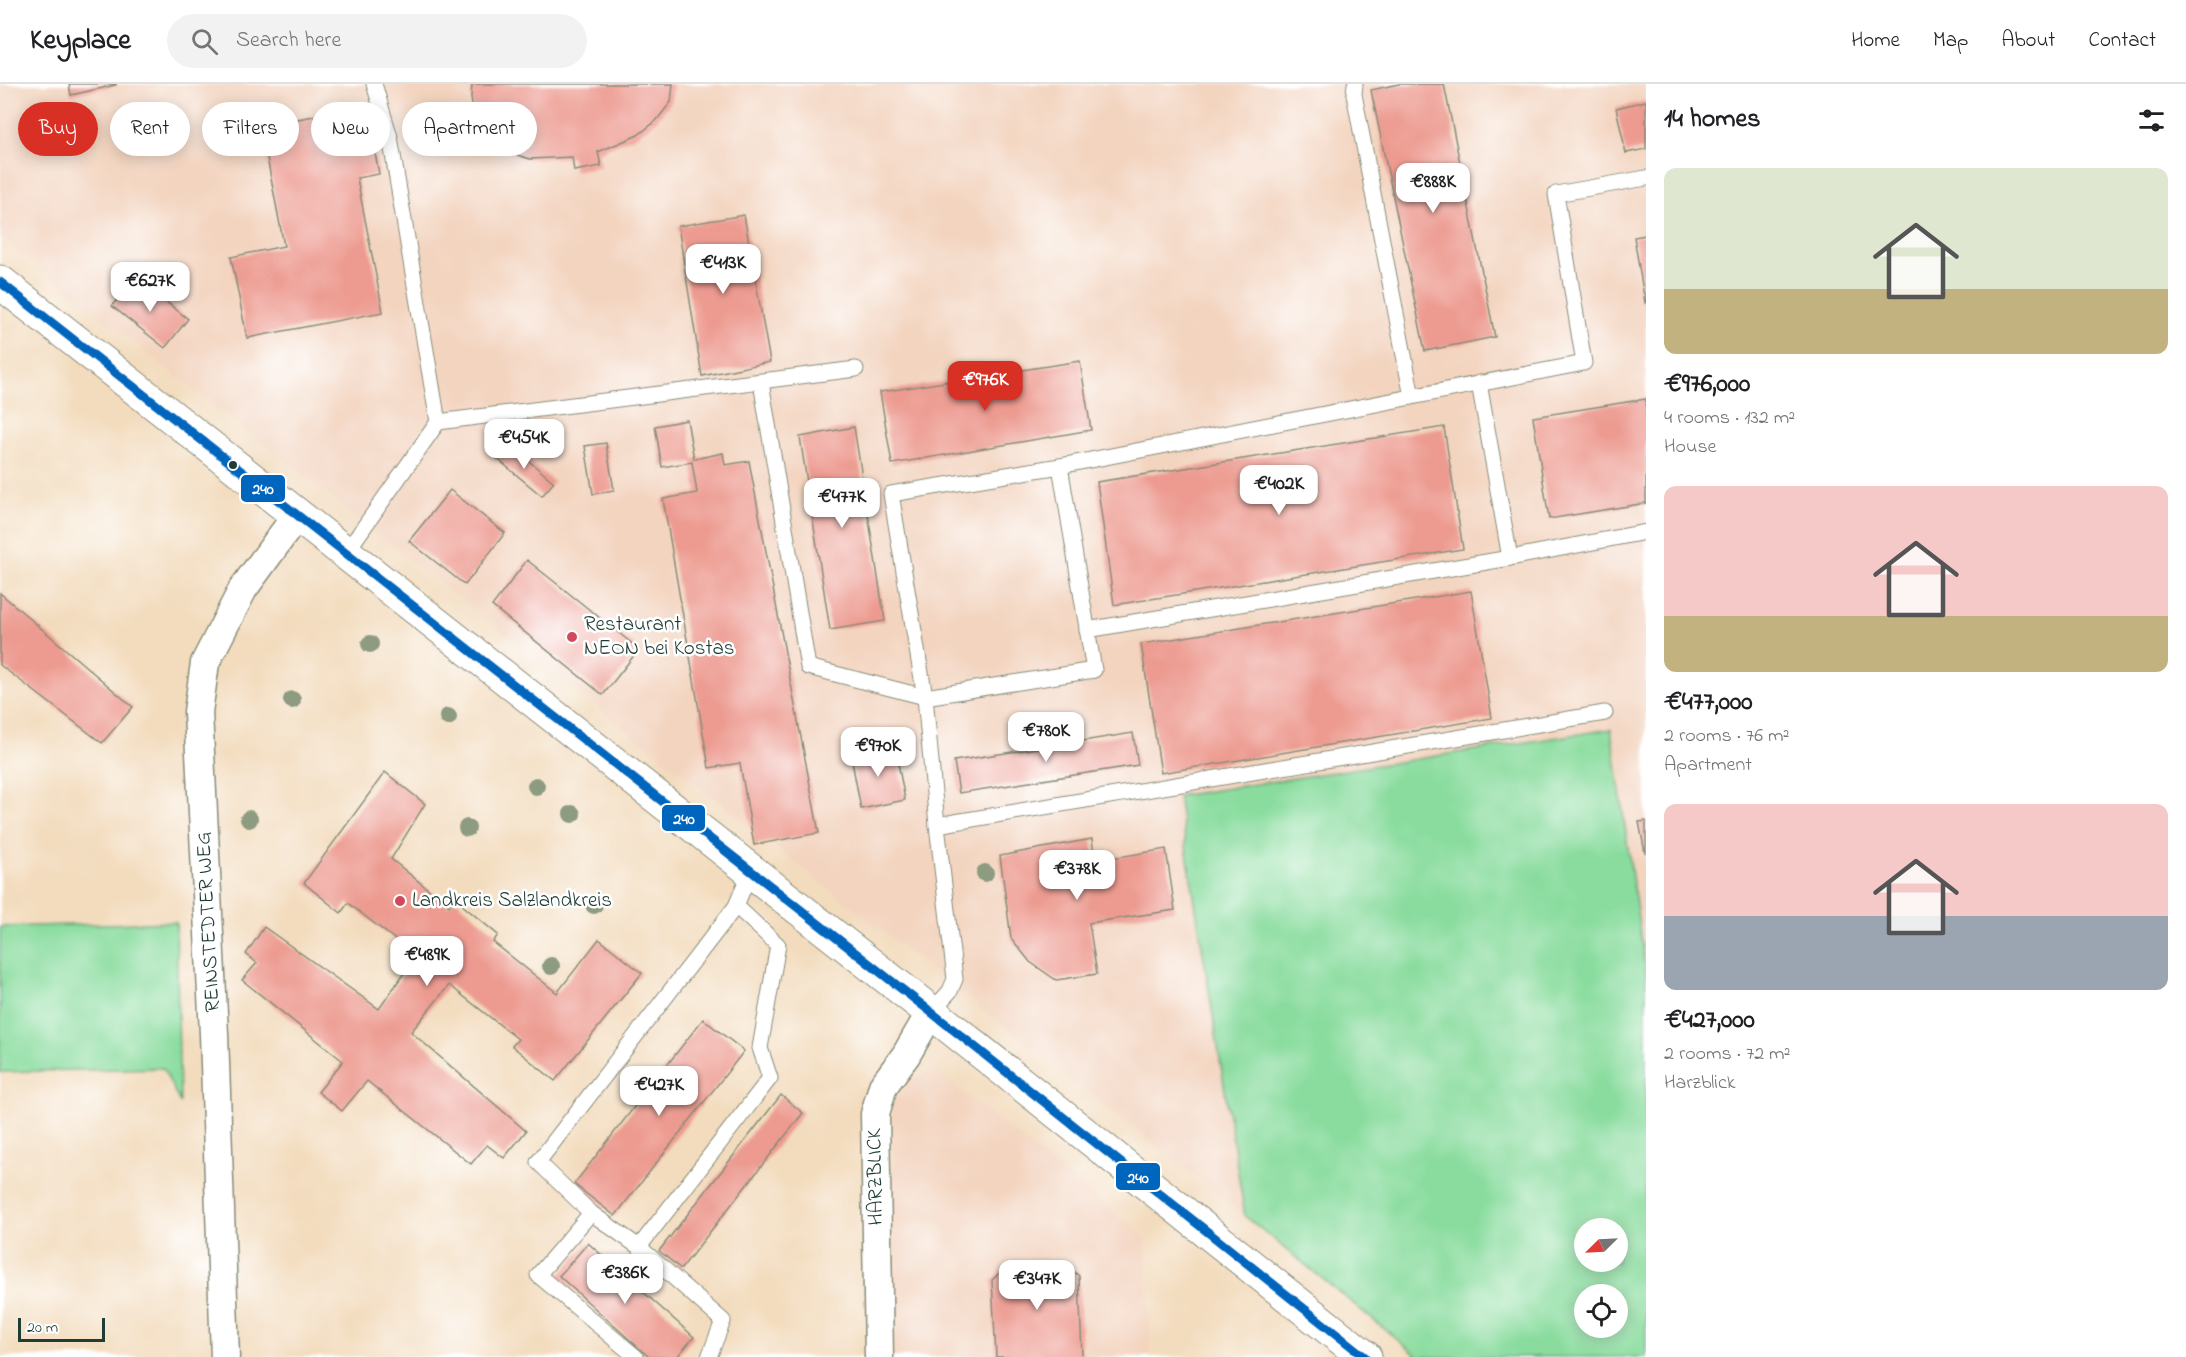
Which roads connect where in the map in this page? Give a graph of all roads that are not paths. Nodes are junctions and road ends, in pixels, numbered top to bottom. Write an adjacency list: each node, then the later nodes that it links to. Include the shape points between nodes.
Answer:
1 (374, 84): 9 (lane, via 390,137)
2 (1355, 84): 8 (lane)
3 (1646, 178): 7 (lane, via 1556,194 1584,363)
4 (0, 282): 11 (main road)
5 (856, 369): 6 (lane)
6 (761, 382): 9 (lane); 16 (lane, via 808,667)
7 (1479, 383): 8 (lane); 14 (lane)
8 (1412, 397): 10 (lane)
9 (438, 422): 13 (lane)
10 (1060, 466): 15 (lane); 16 (lane, via 891,494)
11 (297, 515): 13 (main road); 24 (street, REINSTEDTER WEG, via 243,589 205,663 198,712 214,1022)
12 (1646, 532): 14 (lane)
13 (345, 554): 19 (main road)
14 (1510, 558): 15 (lane)
15 (1087, 630): 16 (lane, via 1094,670)
16 (925, 697): 18 (lane)
17 (1605, 713): 18 (lane)
18 (937, 825): 21 (lane, via 956,979)
19 (750, 872): 20 (lane); 21 (main road)
20 (736, 906): 22 (lane, via 538,1162); 23 (lane, via 778,945 760,1048 770,1078)
21 (931, 1012): 27 (street, HARZBLICK, via 884,1086 875,1114); 28 (main road)
22 (591, 1213): 23 (lane); 25 (lane, via 538,1275)
23 (639, 1246): 26 (lane, via 723,1321)
24 (225, 1357)
25 (636, 1357)
26 (709, 1357)
27 (879, 1357)
28 (1365, 1357)

